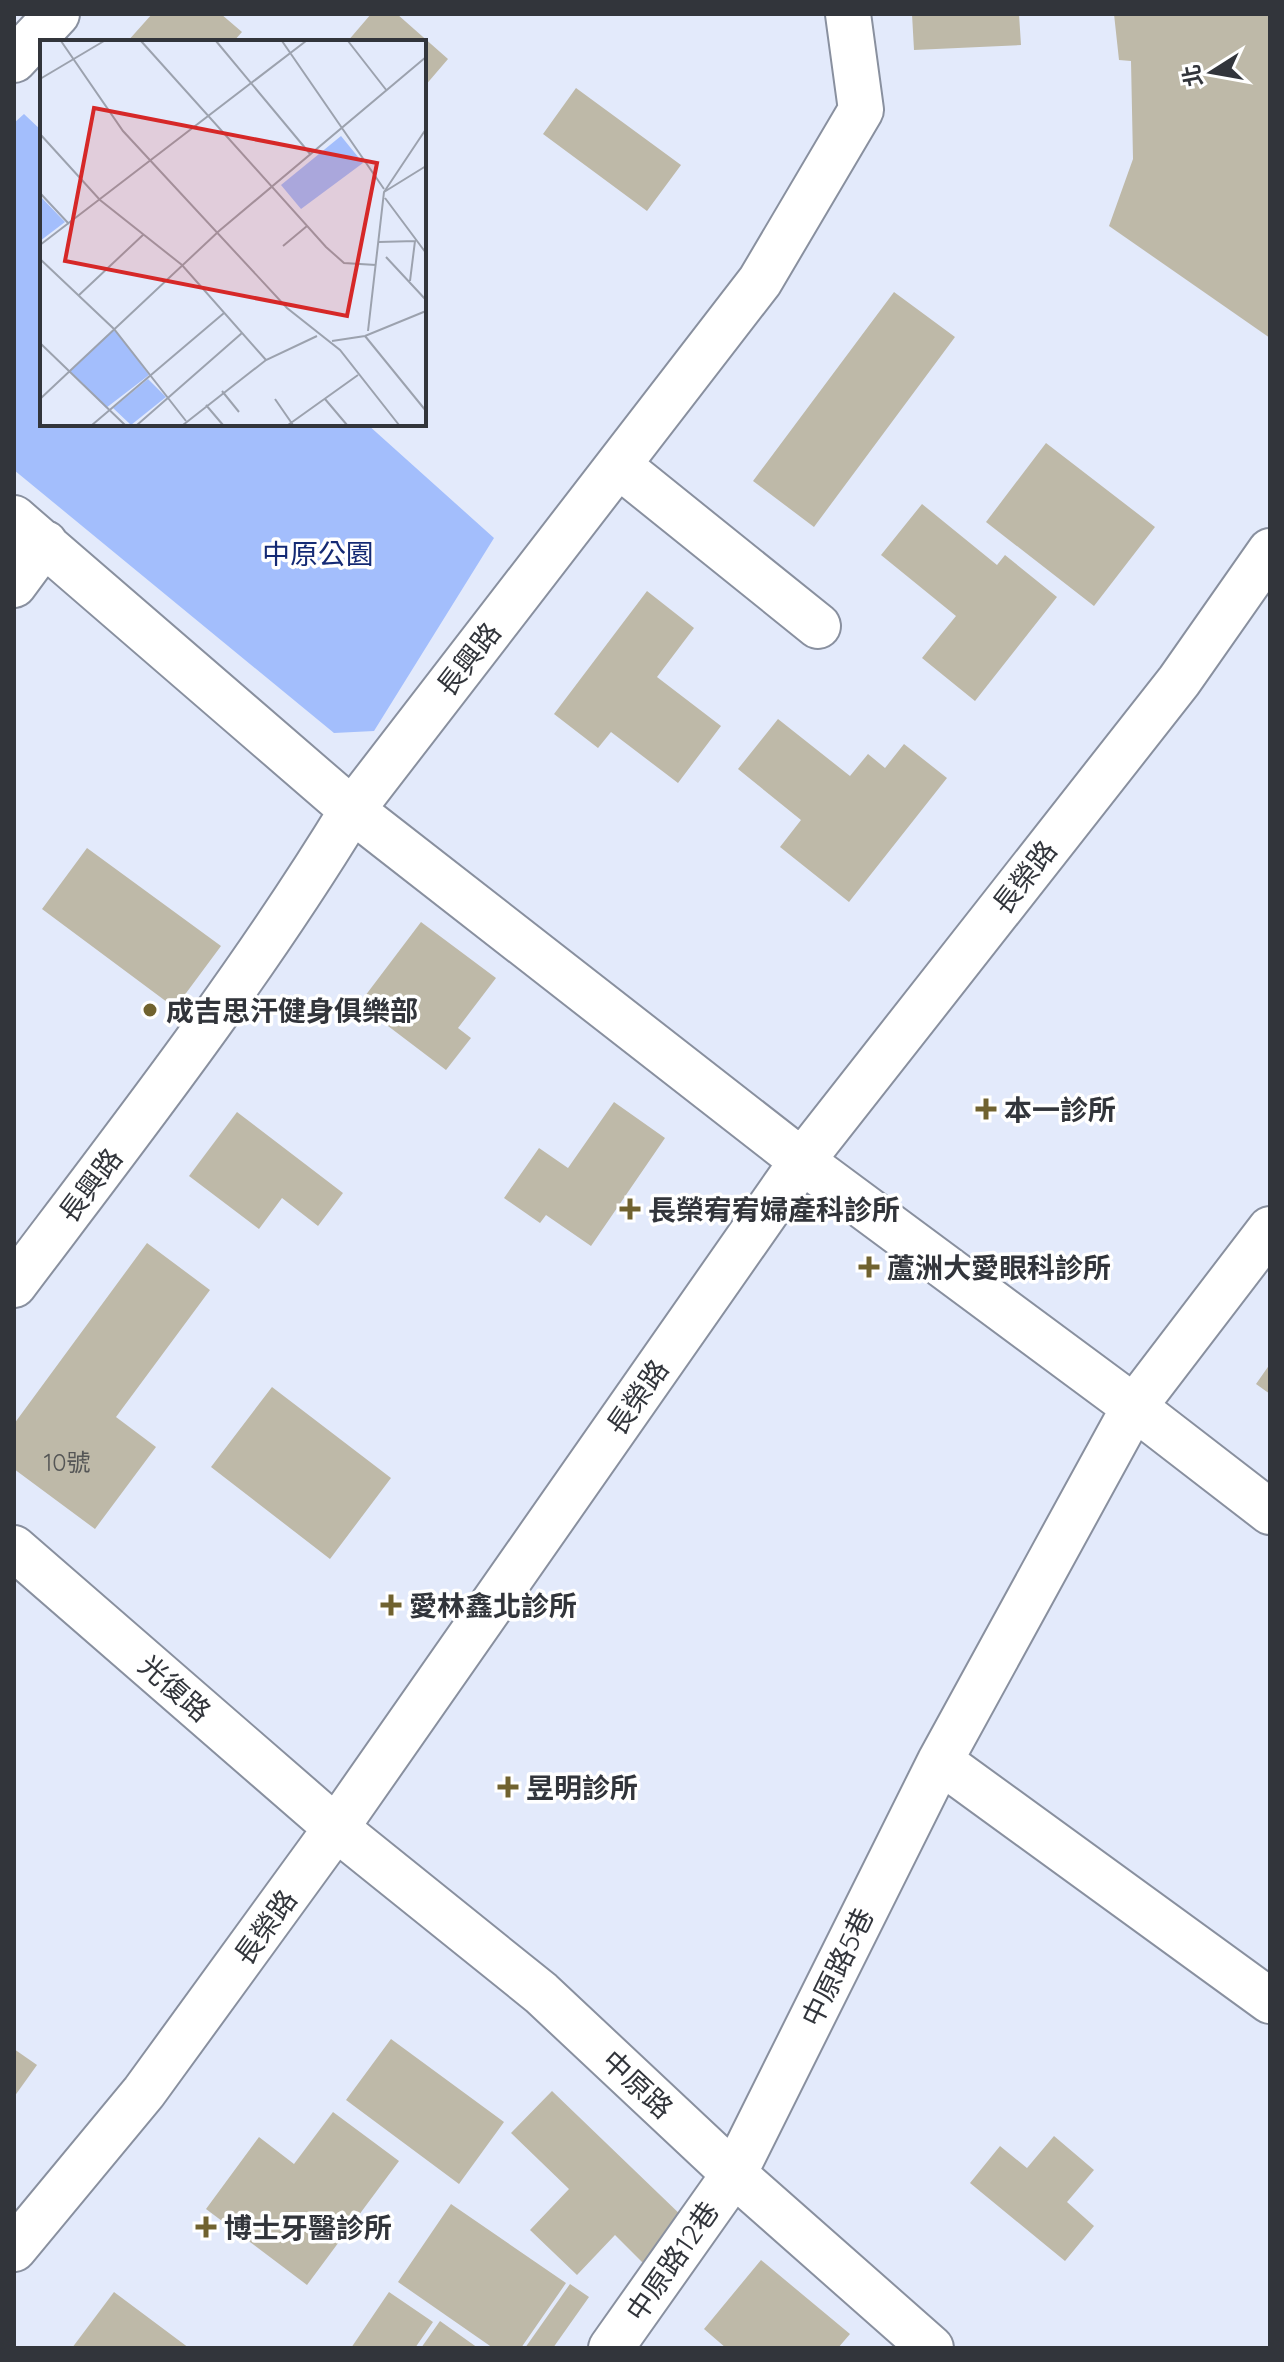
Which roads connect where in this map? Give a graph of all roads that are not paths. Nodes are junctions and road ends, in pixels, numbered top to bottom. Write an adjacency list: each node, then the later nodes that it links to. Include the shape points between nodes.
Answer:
1 (57, 14): 3 (street)
2 (848, 14): 4 (street, 長興路, via 861,110 760,281)
3 (14, 60)
4 (618, 465): 8 (street); 9 (street, 長興路)
5 (30, 531): 7 (street); 9 (street)
6 (1270, 551): 10 (street, 長榮路, via 1179,681)
7 (14, 585)
8 (818, 626)
9 (352, 810): 10 (street); 12 (street, 長興路, via 234,989)
10 (802, 1161): 13 (street); 17 (street, 長榮路)
11 (1270, 1229): 13 (street, 中原路5巷)
12 (14, 1285)
13 (1134, 1407): 14 (street); 16 (street, 中原路5巷)
14 (1270, 1512)
15 (14, 1548): 17 (street, 光復路)
16 (940, 1761): 18 (street); 19 (street, 中原路5巷)
17 (336, 1828): 19 (street, 中原路, via 541,1993); 20 (street, 長榮路, via 144,2092)
18 (1270, 2001)
19 (734, 2174): 21 (street, 中原路12巷); 22 (street, 中原路)
20 (14, 2249)
21 (611, 2348)
22 (931, 2348)

